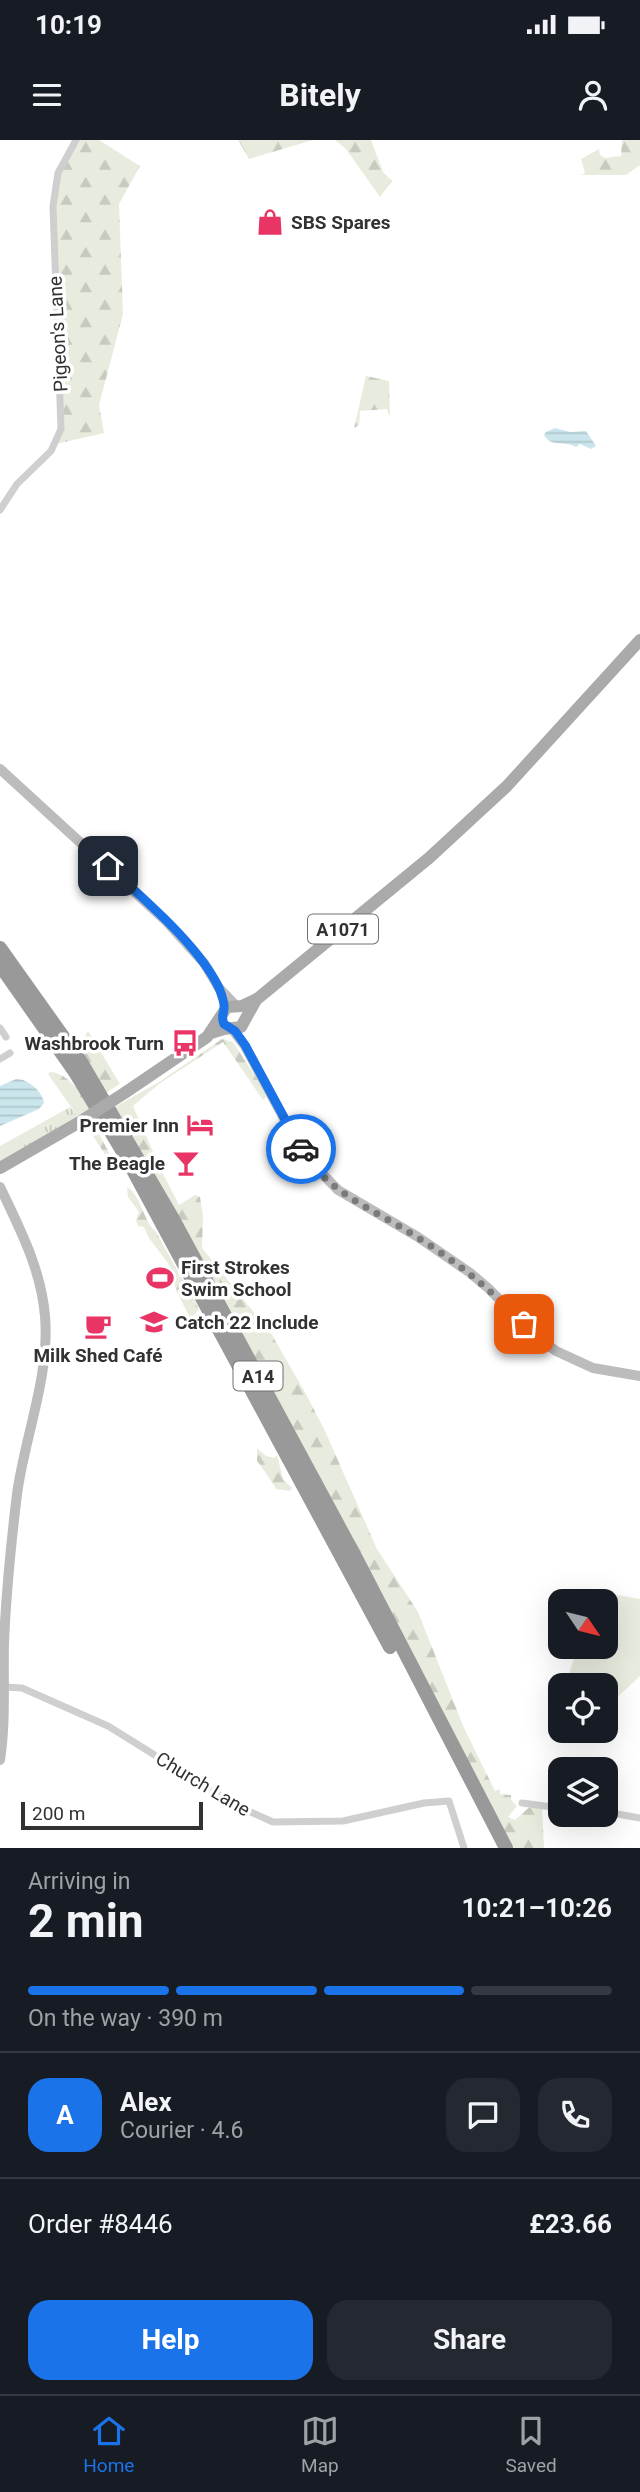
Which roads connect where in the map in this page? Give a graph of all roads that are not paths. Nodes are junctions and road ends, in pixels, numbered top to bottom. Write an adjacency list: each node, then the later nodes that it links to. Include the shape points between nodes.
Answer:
1 (76, 140): 2 (street, Pigeon's Lane, via 58,173 53,206 61,429 51,451 16,484)
2 (0, 510)
3 (640, 640): 7 (main road, A1071, via 507,786 429,858)
4 (0, 769): 7 (street, via 165,920 204,963)
5 (0, 948): 21 (highway, A14, via 81,1062 173,1219 358,1562)
6 (0, 965): 21 (highway, A14, via 75,1072 127,1157)
7 (234, 1017): 12 (main road, A1071, bridge, via 78,1123); 14 (street, via 303,1154 338,1190 469,1272 556,1350 593,1368)
8 (0, 1028): 9 (street)
9 (6, 1037)
10 (10, 1053): 11 (street)
11 (0, 1059)
12 (0, 1168)
13 (0, 1186): 15 (street, via 35,1266 46,1330 44,1363 17,1494 5,1629)
14 (640, 1376)
15 (5, 1687): 16 (street); 22 (street, Church Lane, via 22,1688 108,1726 266,1820 343,1821 449,1801)
16 (0, 1760)
17 (522, 1803): 18 (street)
18 (548, 1806)
19 (618, 1814): 20 (street)
20 (640, 1818)
21 (491, 1833): 23 (highway, A14)
22 (464, 1848)
23 (506, 1848)

